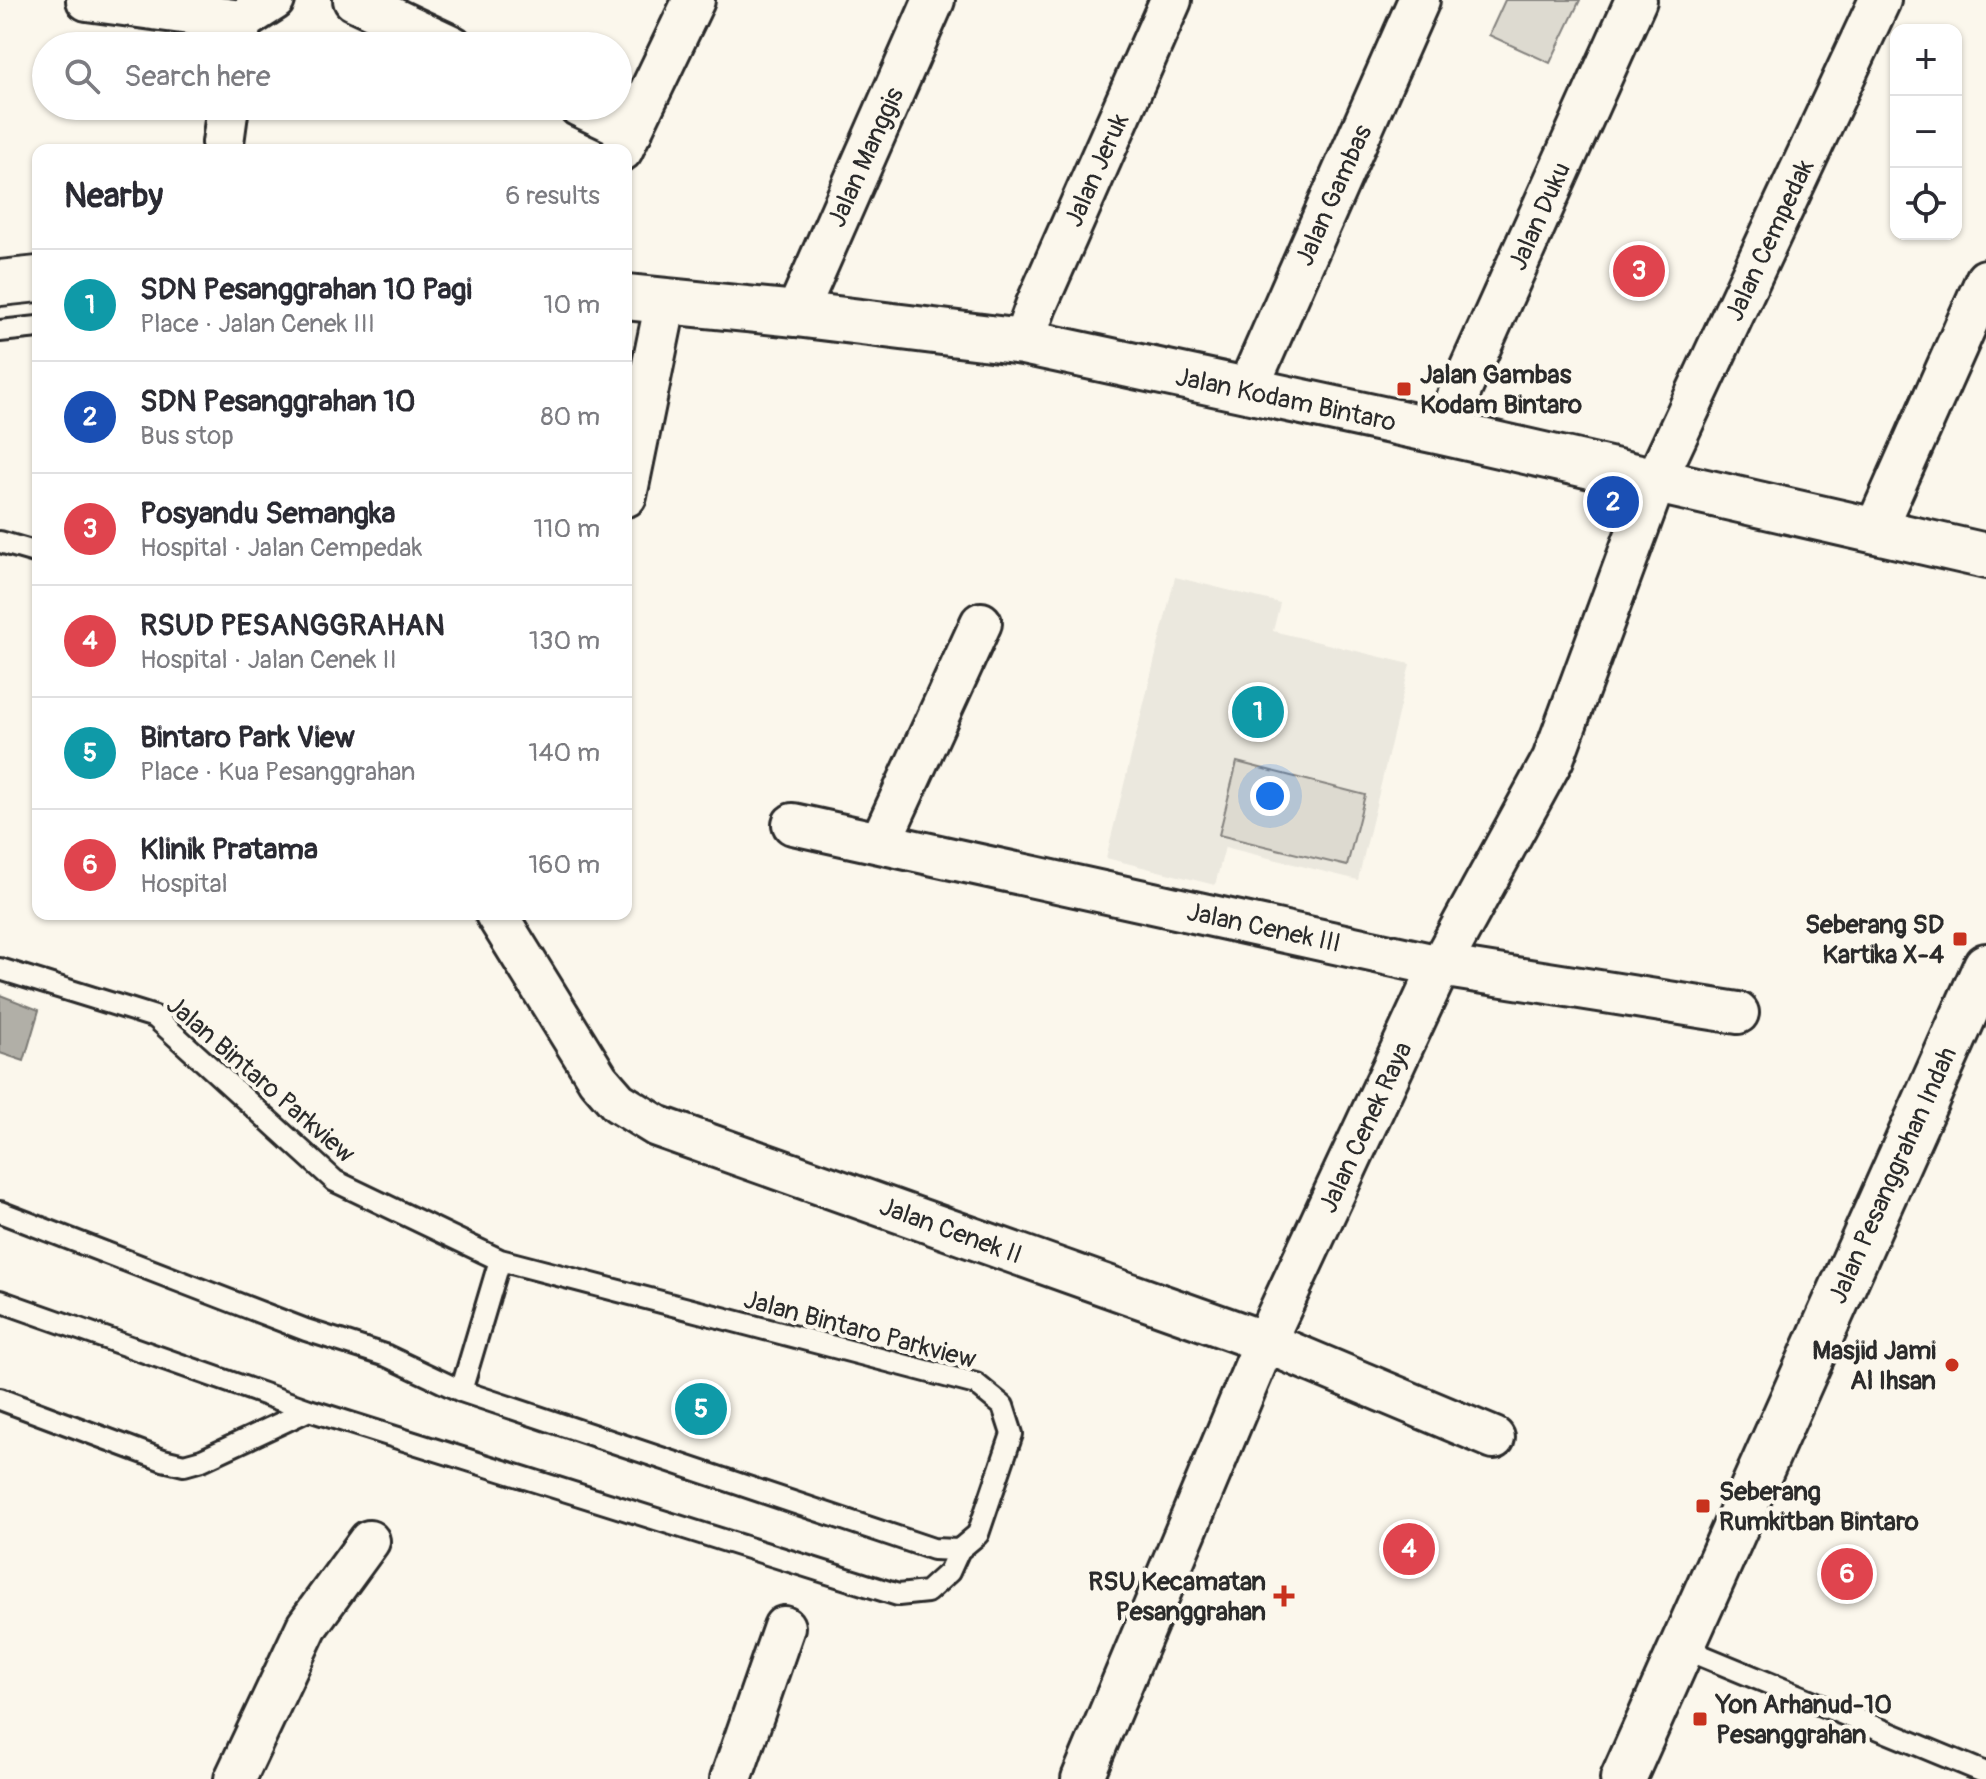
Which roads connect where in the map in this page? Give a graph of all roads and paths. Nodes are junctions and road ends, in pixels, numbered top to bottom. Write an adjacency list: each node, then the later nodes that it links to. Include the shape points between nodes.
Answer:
1 (87, 0): 9 (street)
2 (354, 0): 10 (street)
3 (694, 0): 13 (street)
4 (934, 0): 19 (street, Jalan Manggis)
5 (1171, 0): 22 (street, Jalan Jeruk)
6 (1419, 0): 24 (street, Jalan Gambas)
7 (1636, 0): 25 (street, Jalan Duku)
8 (1880, 0): 26 (street, Jalan Cempedak)
9 (250, 22)
10 (422, 32)
11 (226, 120): 14 (street)
12 (599, 120): 13 (street)
13 (627, 140)
14 (223, 144)
15 (32, 280): 17 (street)
16 (1986, 280): 27 (street)
17 (0, 283)
18 (637, 301): 19 (street, Jalan Kodam Bintaro); 23 (street)
19 (796, 314): 22 (street, Jalan Kodam Bintaro)
20 (32, 328): 21 (lane)
21 (0, 331)
22 (1023, 342): 24 (street, Jalan Kodam Bintaro)
23 (632, 390)
24 (1247, 390): 25 (street, Jalan Kodam Bintaro)
25 (1442, 432): 26 (street, Jalan Kodam Bintaro)
26 (1656, 480): 27 (street, Jalan Kodam Bintaro); 35 (street, Jalan Cenek Raya, via 1553,759)
27 (1875, 530): 30 (street, Jalan Kodam Bintaro)
28 (0, 542): 29 (lane)
29 (32, 551)
30 (1986, 556)
31 (981, 623): 33 (street)
32 (793, 824): 33 (street, Jalan Cenek III)
33 (880, 843): 35 (street, Jalan Cenek III)
34 (500, 920): 42 (street, Jalan Cenek II, via 598,1079 618,1102 657,1126)
35 (1440, 966): 38 (street, Jalan Cenek III); 42 (street, Jalan Cenek Raya)
36 (1986, 966): 50 (street, Jalan Pesanggrahan Indah)
37 (0, 969): 40 (lane, Jalan Bintaro Parkview, via 155,1017 335,1181)
38 (1738, 1013)
39 (0, 1212): 43 (lane, via 387,1356)
40 (500, 1260): 43 (lane); 48 (lane, Jalan Bintaro Parkview, via 976,1384 1003,1406 1012,1434 978,1534)
41 (0, 1301): 45 (lane, Jalan Bintaro Parkview)
42 (1265, 1342): 46 (street, Jalan Cenek II); 54 (street, Jalan Cenek Raya)
43 (461, 1391): 48 (lane, via 933,1549)
44 (0, 1399): 45 (lane, via 184,1465)
45 (309, 1410): 48 (lane, Jalan Bintaro Parkview, via 898,1595 927,1592 949,1572)
46 (1494, 1438)
47 (369, 1541): 52 (street, via 307,1626)
48 (959, 1550)
49 (784, 1627): 53 (street)
50 (1681, 1647): 51 (lane); 55 (street, Jalan Pesanggrahan Indah)
51 (1986, 1773)
52 (235, 1779)
53 (731, 1779)
54 (1082, 1779)
55 (1623, 1779)

